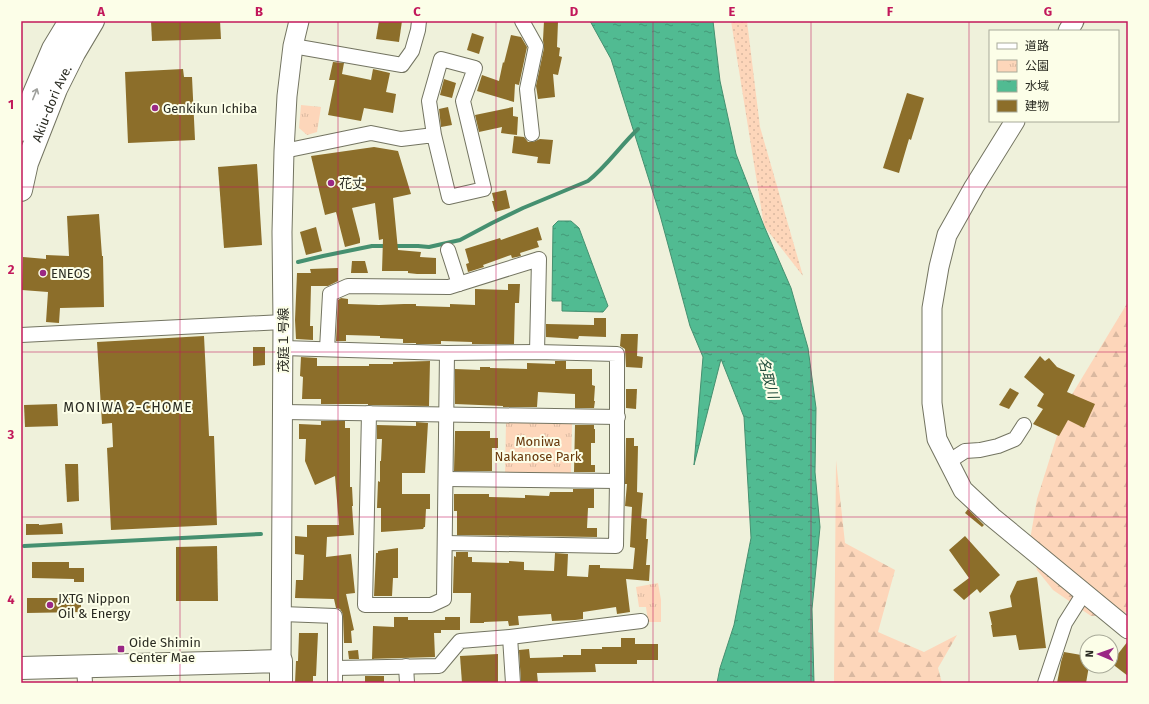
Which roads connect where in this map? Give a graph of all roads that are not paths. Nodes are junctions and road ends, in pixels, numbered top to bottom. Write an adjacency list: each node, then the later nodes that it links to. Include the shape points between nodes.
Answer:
1 (70, 21): 10 (main road, Akiu-dori Ave., one-way to 1, via 54,49)
2 (92, 21): 14 (main road, Akiu-dori Ave., via 56,89 27,163)
3 (299, 21): 8 (street, 茂庭１号線)
4 (419, 21): 8 (street, via 412,51 402,66)
5 (522, 21): 11 (street, via 536,46 527,89)
6 (1074, 21): 7 (street)
7 (1069, 30)
8 (293, 46): 13 (street, 茂庭１号線)
9 (1014, 122): 28 (street, via 947,235 939,267 932,308 932,403 937,439)
10 (21, 130)
11 (532, 134)
12 (434, 135): 12 (street, via 429,101 441,59 475,68 464,101 484,189 449,196); 13 (street, via 401,139 371,133)
13 (284, 151): 17 (street, 茂庭１号線)
14 (21, 190)
15 (448, 250): 16 (street)
16 (458, 284): 20 (street, via 449,287 348,286 330,294); 21 (street, via 539,259)
17 (283, 322): 18 (street); 19 (street, 茂庭１号線)
18 (21, 335)
19 (283, 348): 20 (street); 23 (street, 茂庭１号線)
20 (327, 349): 22 (street)
21 (537, 352): 22 (street); 26 (street, via 617,354)
22 (447, 353): 25 (street)
23 (283, 412): 24 (street); 33 (street, 茂庭１号線)
24 (369, 413): 25 (street); 31 (street, via 365,605 431,605 444,599)
25 (446, 415): 26 (street); 29 (street)
26 (618, 417): 30 (street)
27 (1024, 425): 28 (street, via 1015,439 998,446 965,451)
28 (948, 462): 32 (street, via 963,490)
29 (446, 479): 30 (street); 31 (street)
30 (617, 481): 31 (street, via 616,546)
31 (445, 543)
32 (1084, 593): 35 (street); 46 (street, via 1065,623)
33 (282, 614): 37 (street, 茂庭１号線); 40 (street, via 336,616)
34 (641, 621): 36 (street)
35 (1128, 629)
36 (510, 637): 38 (street, via 460,641 439,666); 45 (street)
37 (281, 661): 41 (main road); 42 (main road)
38 (406, 666): 40 (street); 44 (street)
39 (21, 668): 41 (main road)
40 (335, 668): 43 (street)
41 (84, 675)
42 (280, 683)
43 (335, 683)
44 (407, 683)
45 (513, 683)
46 (1045, 683)

